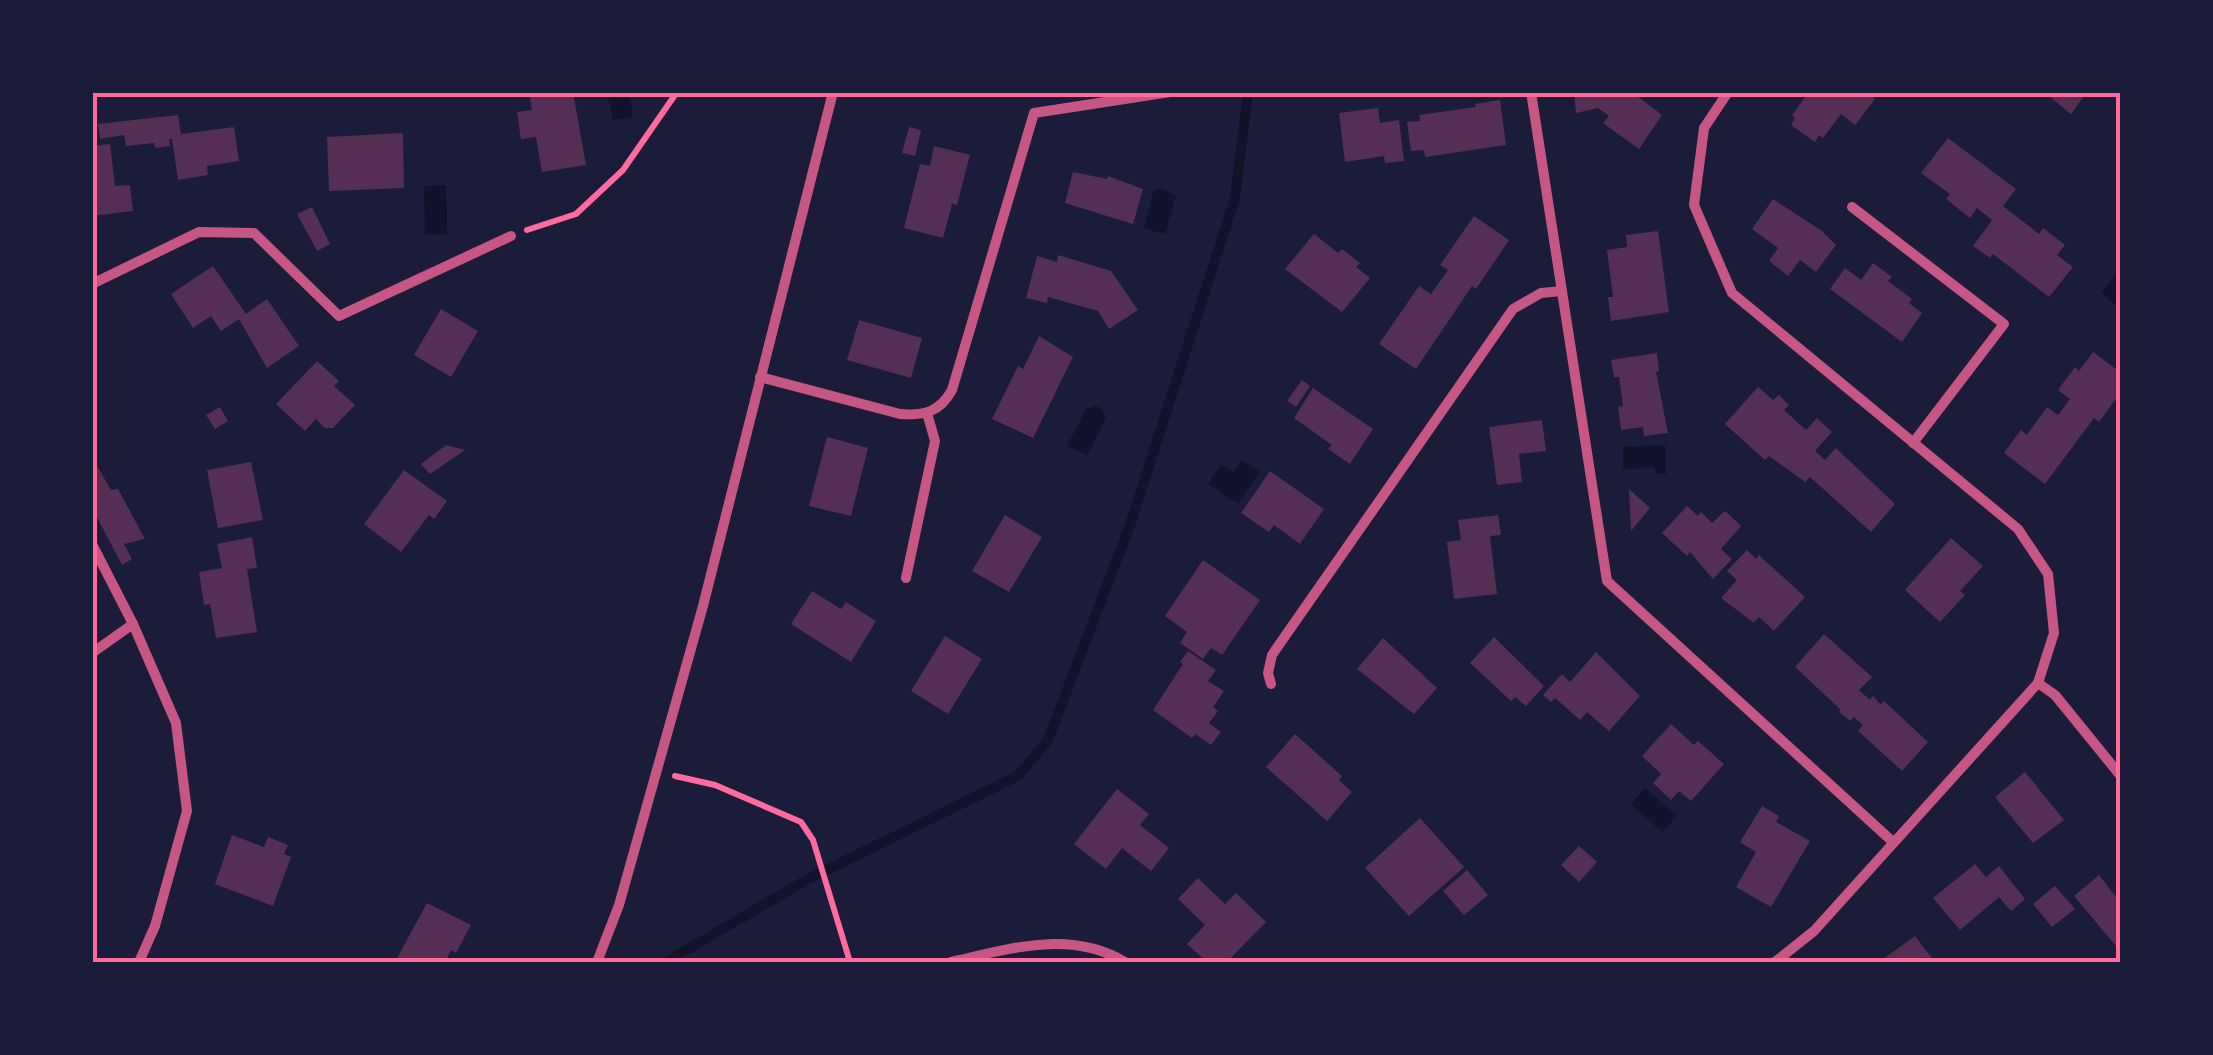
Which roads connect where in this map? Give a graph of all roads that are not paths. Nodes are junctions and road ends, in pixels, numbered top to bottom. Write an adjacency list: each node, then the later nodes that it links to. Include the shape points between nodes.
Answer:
1 (833, 92): 9 (street)
2 (1170, 92): 10 (street, via 1034,112 952,390)
3 (1531, 92): 8 (street)
4 (1728, 92): 11 (street, via 1704,128 1694,205 1732,293)
5 (1852, 207): 11 (street, via 2004,324)
6 (511, 236): 7 (street, via 339,316 254,233 198,232)
7 (92, 284)
8 (1562, 290): 17 (street, via 1541,293 1513,310 1272,655); 19 (street, via 1606,580)
9 (760, 378): 10 (street, via 900,414); 21 (street, via 703,606)
10 (927, 413): 13 (street, via 935,441)
11 (1914, 443): 16 (street, via 2018,529 2048,574 2054,633)
12 (92, 544): 14 (street)
13 (906, 578)
14 (134, 624): 15 (street); 20 (street, via 176,722 187,811)
15 (92, 653)
16 (2038, 683): 18 (street); 19 (street)
17 (1270, 684)
18 (2120, 775)
19 (1893, 842): 24 (street, via 1814,932)
20 (139, 962)
21 (597, 962)
22 (951, 962): 23 (street, via 1065,943)
23 (1125, 962)
24 (1774, 962)

